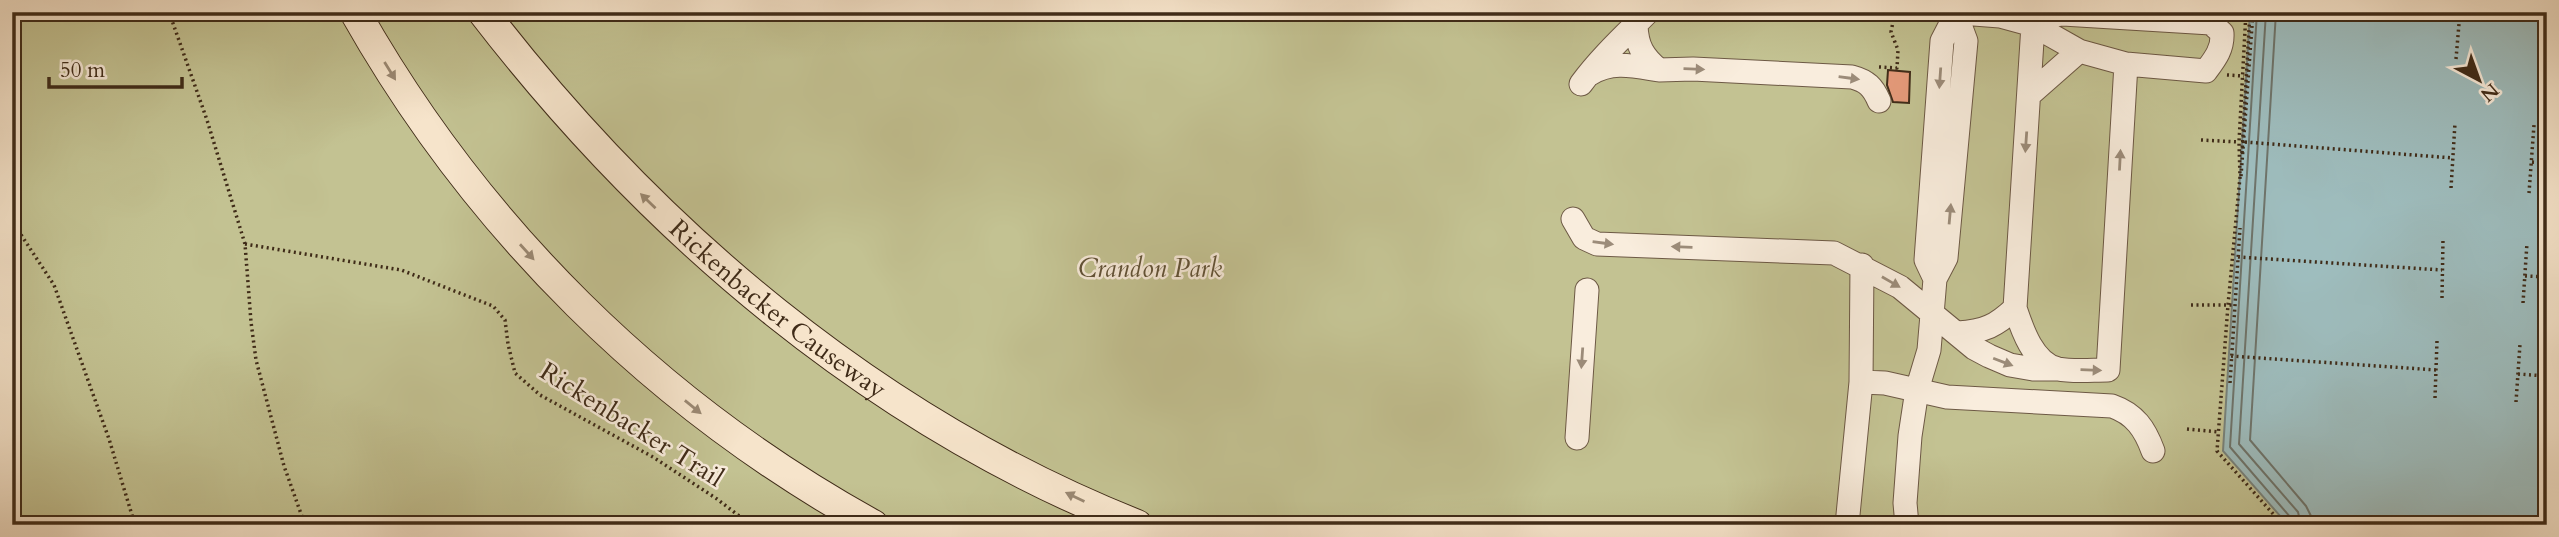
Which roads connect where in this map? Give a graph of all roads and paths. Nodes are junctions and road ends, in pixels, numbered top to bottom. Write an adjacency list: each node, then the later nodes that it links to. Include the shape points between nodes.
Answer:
1 (169, 12): 35 (path)
2 (355, 12): 69 (main road, one-way to 69, via 452,161 535,260 593,320 733,437)
3 (483, 12): 70 (main road, Rickenbacker Causeway, one-way to 3, via 959,437 871,382 769,307 624,178 542,88)
4 (2250, 12): 23 (path); 27 (path)
5 (2362, 12): 10 (path)
6 (2460, 12): 10 (path)
7 (2542, 12): 11 (path)
8 (1952, 13): 12 (lane, via 2000,16); 47 (lane, via 1966,41 1947,258)
9 (1642, 19): 17 (lane, via 1637,41 1642,54); 17 (lane, via 1601,57 1581,84 1601,67 1619,64)
10 (2460, 19): 14 (path)
11 (2544, 24): 16 (path)
12 (2033, 25): 13 (lane); 15 (lane, via 2063,14 2211,23 2222,33 2222,44 2206,71); 18 (lane)
13 (2079, 51): 15 (lane); 18 (lane)
14 (2456, 59)
15 (2126, 64): 53 (lane, one-way to 15, via 2108,370)
16 (2539, 64)
17 (1659, 70): 19 (lane, one-way to 19, via 1852,77 1874,88)
18 (2029, 95): 48 (lane, one-way to 48)
19 (1879, 102)
20 (2455, 122): 24 (path)
21 (2534, 125): 25 (path)
22 (2201, 140): 23 (path)
23 (2242, 142): 24 (path); 27 (path)
24 (2453, 158): 28 (path)
25 (2532, 162): 26 (path); 29 (path)
26 (2547, 163)
27 (2240, 177): 45 (path)
28 (2451, 188)
29 (2529, 193)
30 (1573, 219): 37 (lane, via 1584,238 1597,244 1834,253)
31 (12, 221): 66 (path, via 54,285)
32 (2240, 228): 36 (path)
33 (2443, 239): 38 (path)
34 (2527, 243): 39 (path)
35 (245, 244): 67 (path, via 257,360); 68 (path, Rickenbacker Trail, via 401,270 493,306 505,320 515,373 540,395 653,457)
36 (2238, 257): 38 (path); 46 (path)
37 (1862, 265): 47 (lane, one-way to 47, via 1900,287); 57 (lane)
38 (2442, 270): 42 (path)
39 (2525, 276): 40 (path); 43 (path)
40 (2547, 277)
41 (1587, 290): 64 (lane, one-way to 64)
42 (2442, 298)
43 (2523, 303)
44 (2191, 305): 45 (path)
45 (2228, 305): 46 (path); 63 (path)
46 (2235, 306): 52 (path)
47 (1924, 308): 49 (lane); 59 (lane, via 1929,350)
48 (2015, 308): 49 (lane, via 1980,332); 53 (lane, via 2025,339)
49 (1958, 333): 53 (lane, one-way to 53, via 1974,348 2010,365)
50 (2437, 341): 54 (path)
51 (2520, 344): 55 (path)
52 (2231, 356): 54 (path); 58 (path)
53 (2056, 369)
54 (2436, 370): 60 (path)
55 (2518, 374): 56 (path); 61 (path)
56 (2547, 376)
57 (1861, 382): 59 (lane); 71 (lane)
58 (2230, 383)
59 (1917, 390): 65 (lane, via 1947,397 2112,406 2136,420); 72 (lane, via 1906,472)
60 (2435, 398)
61 (2516, 402)
62 (2187, 429): 63 (path)
63 (2219, 432): 73 (path, via 2217,451)
64 (1577, 438)
65 (2153, 451)
66 (135, 525)
67 (305, 525)
68 (751, 525)
69 (873, 525)
70 (1137, 525)
71 (1847, 525)
72 (1907, 525)
73 (2283, 525)

